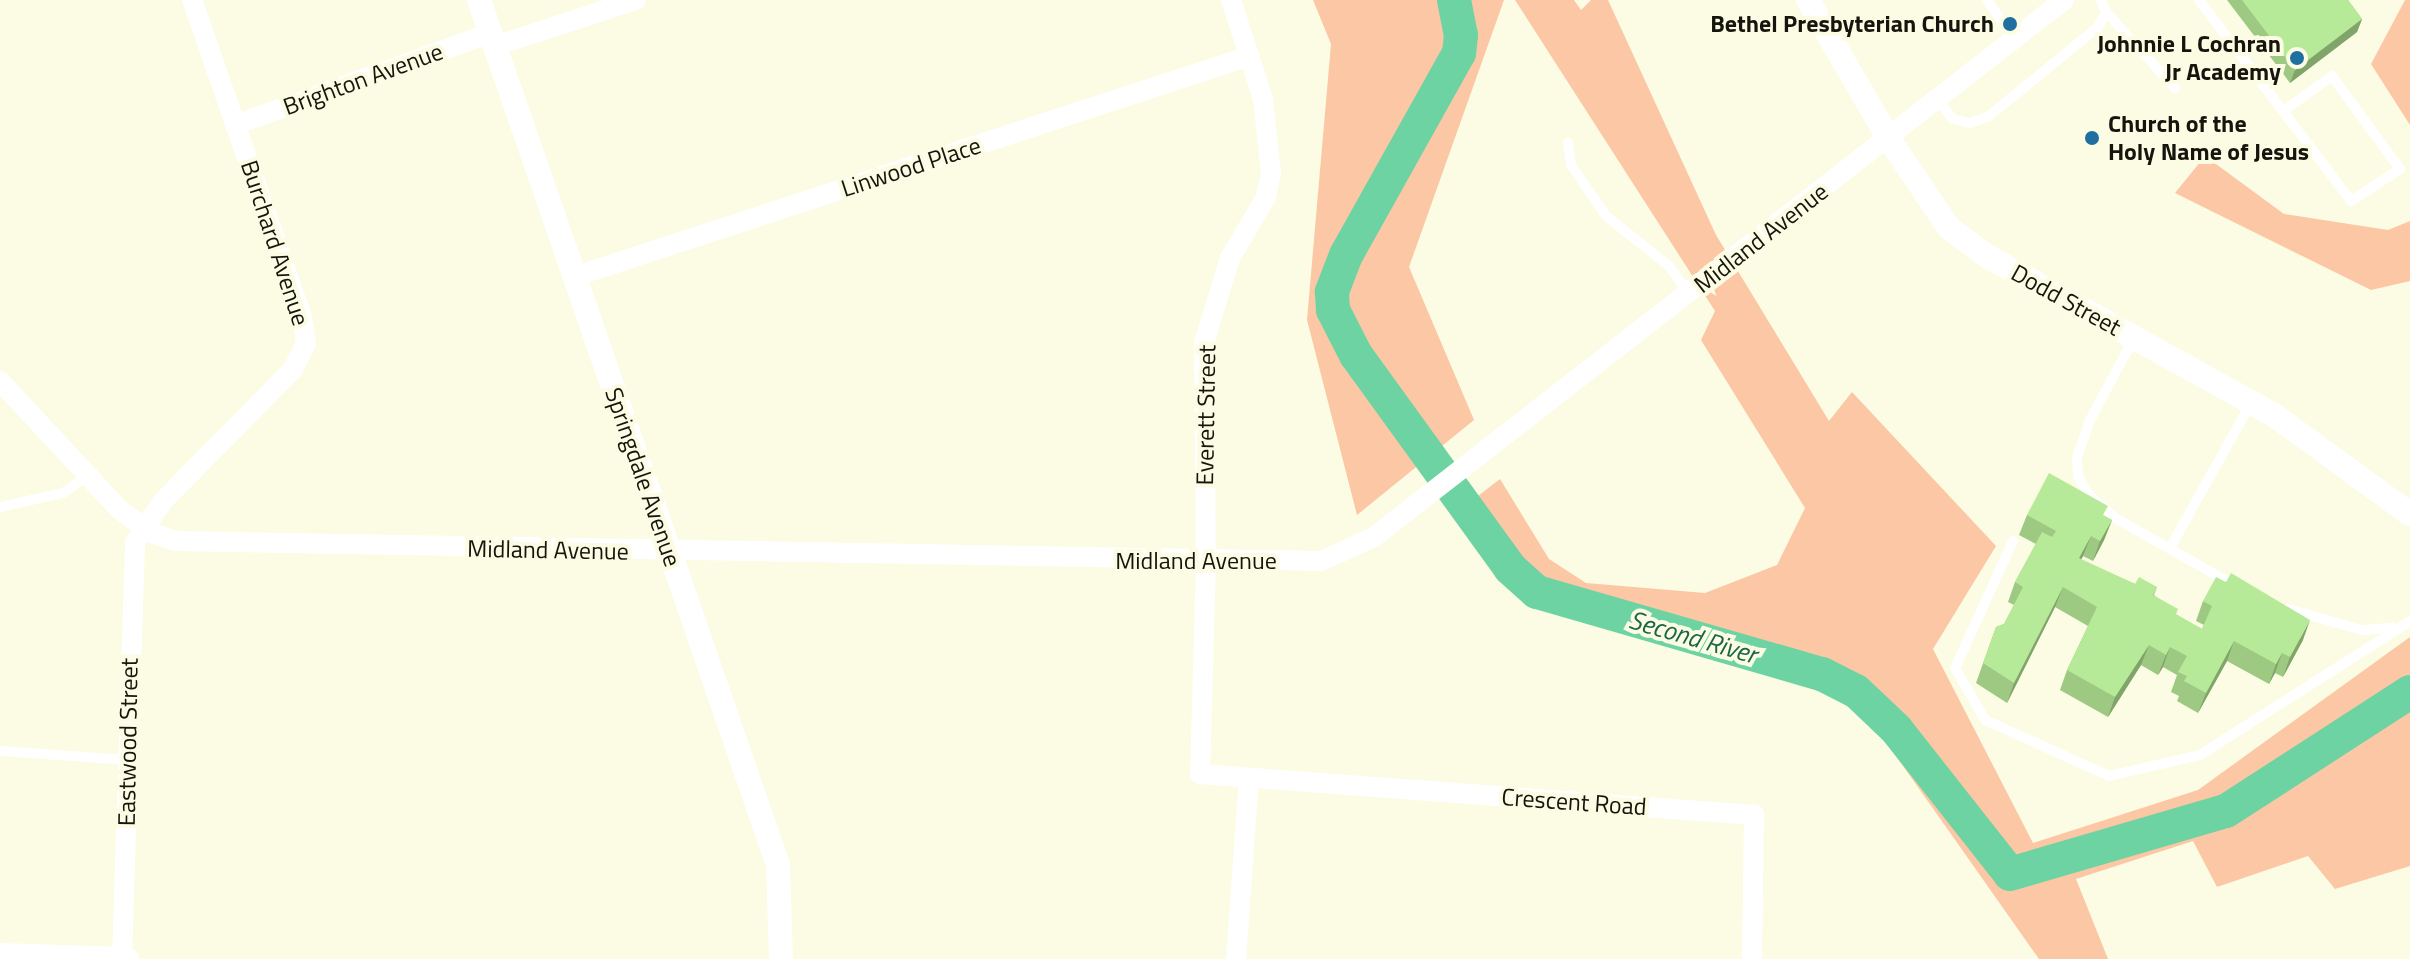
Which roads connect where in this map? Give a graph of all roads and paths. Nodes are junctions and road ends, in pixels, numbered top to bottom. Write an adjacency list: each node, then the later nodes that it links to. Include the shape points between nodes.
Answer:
1 (192, 0): 17 (street, Burchard Avenue)
2 (479, 0): 11 (street, Springdale Avenue)
3 (636, 0): 11 (street, Brighton Avenue)
4 (1231, 0): 13 (street, Everett Street)
5 (1808, 0): 18 (street, Dodd Street)
6 (1987, 0): 12 (lane)
7 (2064, 0): 12 (street, Midland Avenue)
8 (2101, 0): 10 (lane)
9 (2199, 0): 16 (lane)
10 (2106, 12): 14 (lane); 15 (lane, via 2098,27 1980,121 1953,119)
11 (493, 39): 17 (street, Brighton Avenue); 20 (street, Springdale Avenue)
12 (2014, 39): 15 (street, Midland Avenue)
13 (1250, 56): 20 (street, Linwood Place); 32 (street, Everett Street, via 1265,111 1271,173 1266,197 1230,258 1204,343)
14 (2175, 88)
15 (1938, 100): 18 (street, Midland Avenue)
16 (2286, 109): 16 (lane, via 2332,76 2400,169 2351,201)
17 (235, 125): 28 (street, Burchard Avenue, via 302,317 306,343 293,369)
18 (1889, 139): 21 (street, Midland Avenue); 22 (street, Dodd Street, via 1934,209 1968,243)
19 (1568, 143): 21 (lane, via 1571,165 1606,216 1669,266)
20 (573, 277): 31 (street, Springdale Avenue)
21 (1689, 294): 32 (street, Midland Avenue, via 1365,543 1339,557)
22 (2134, 338): 24 (street, Dodd Street); 30 (lane, via 2090,420 2077,457 2078,476 2088,494 2117,519)
23 (0, 381): 25 (street)
24 (2251, 402): 27 (street, Dodd Street, via 2343,461); 30 (lane)
25 (87, 476): 26 (lane, via 63,493); 28 (street)
26 (0, 507)
27 (2410, 514)
28 (142, 527): 31 (street, Midland Avenue, via 188,542); 38 (street, Eastwood Street, via 133,556)
29 (2013, 541): 36 (lane, via 1955,668 1985,720 2109,776 2200,755)
30 (2170, 548): 33 (lane)
31 (669, 553): 32 (street, Midland Avenue); 42 (street, Springdale Avenue, via 778,865)
32 (1206, 562): 39 (street, Everett Street, via 1200,774)
33 (2249, 593)
34 (2274, 603): 36 (lane, via 2362,630)
35 (2410, 621): 36 (lane)
36 (2395, 628)
37 (0, 751): 38 (lane)
38 (128, 760): 41 (street, Eastwood Street)
39 (1249, 778): 43 (street); 44 (street, Crescent Road, via 1754,815)
40 (0, 955): 41 (street)
41 (124, 958)
42 (781, 959)
43 (1236, 959)
44 (1752, 959)

